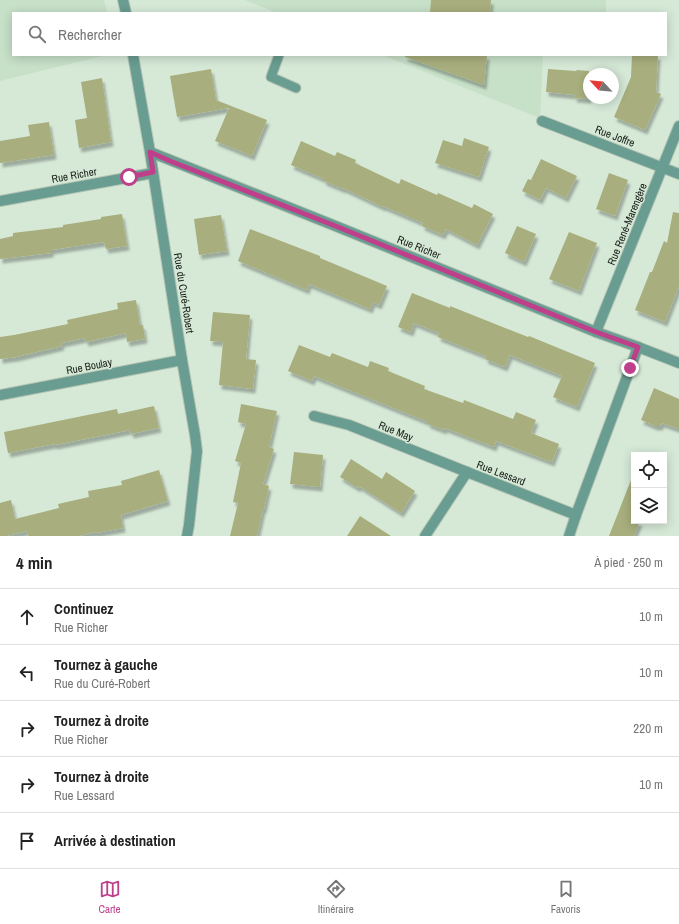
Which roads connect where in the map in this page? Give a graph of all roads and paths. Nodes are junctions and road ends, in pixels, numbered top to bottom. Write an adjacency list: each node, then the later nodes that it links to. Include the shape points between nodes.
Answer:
1 (123, 0): 2 (street)
2 (126, 12)
3 (133, 56): 8 (street, Rue du Curé-Robert)
4 (279, 56): 5 (lane, via 271,77)
5 (296, 88)
6 (542, 120): 9 (street, Rue Joffre)
7 (679, 126): 9 (street, Rue René-Marengère)
8 (150, 152): 10 (street, Rue du Curé-Robert); 13 (street, Rue Richer)
9 (662, 167): 11 (street, Rue Joffre); 13 (street, Rue René-Marengère)
10 (153, 172): 12 (street, Rue Richer); 15 (street, Rue du Curé-Robert)
11 (679, 174)
12 (0, 201)
13 (596, 332): 14 (street, Rue Richer)
14 (638, 347): 16 (street, Rue Richer); 20 (street)
15 (182, 360): 17 (street, Rue Boulay); 21 (street, Rue du Curé-Robert, via 197,451)
16 (679, 363)
17 (0, 395)
18 (314, 416): 19 (street, Rue May, via 349,425)
19 (467, 472): 20 (street, Rue Lessard); 22 (street, Rue Lessard)
20 (576, 515): 23 (street)
21 (187, 536)
22 (425, 536)
23 (569, 536)

